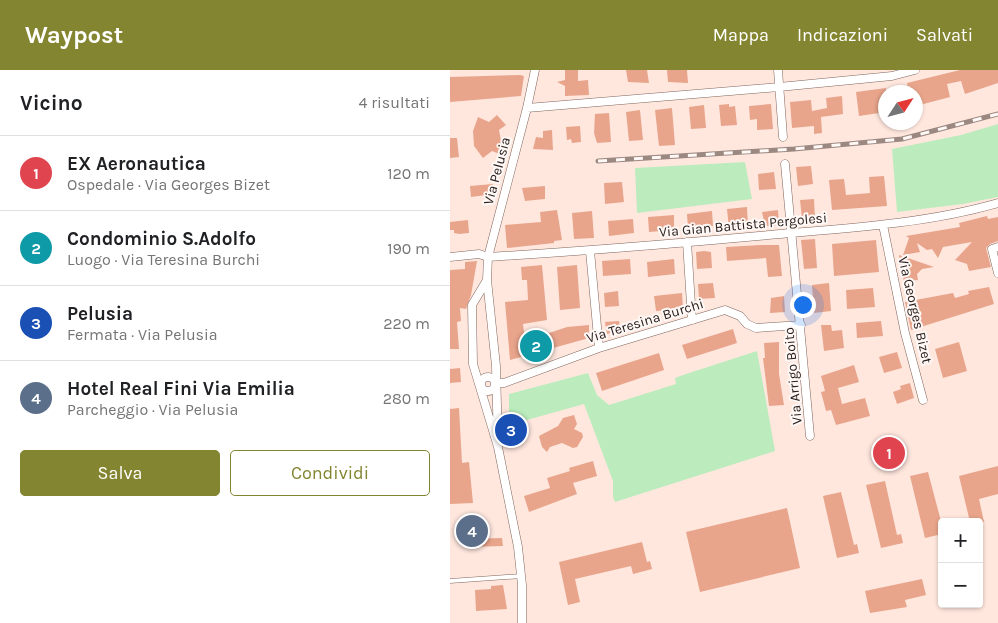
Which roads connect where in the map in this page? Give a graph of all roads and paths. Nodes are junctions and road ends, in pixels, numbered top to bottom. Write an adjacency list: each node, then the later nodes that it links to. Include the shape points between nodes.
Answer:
1 (535, 70): 5 (street, Via Pelusia)
2 (778, 70): 4 (street)
3 (915, 70): 4 (street, via 892,76)
4 (779, 88): 5 (street); 6 (street)
5 (527, 108): 15 (street, Via Pelusia)
6 (783, 137)
7 (785, 164): 10 (street, Via Arrigo Boito)
8 (998, 204): 9 (street, Via Gian Battista Pergolesi)
9 (883, 225): 10 (street, Via Gian Battista Pergolesi); 23 (street, Via Georges Bizet, via 905,333)
10 (790, 233): 11 (street, Via Gian Battista Pergolesi); 19 (street, Via Arrigo Boito)
11 (687, 242): 13 (street, Via Gian Battista Pergolesi); 18 (street)
12 (998, 247): 16 (street, via 992,249)
13 (590, 251): 15 (street, Via Gian Battista Pergolesi); 20 (street)
14 (450, 257): 15 (street, Via Gian Battista Pergolesi, via 479,254)
15 (488, 257): 17 (street, Via Pelusia)
16 (998, 273)
17 (487, 280): 21 (street, Via Pelusia); 22 (street, Via Pelusia, via 472,306 473,364)
18 (692, 320): 19 (street, Via Teresina Burchi, via 725,310 756,328); 20 (street, Via Teresina Burchi)
19 (801, 325): 24 (street, Via Arrigo Boito)
20 (599, 348): 21 (street, Via Teresina Burchi, via 504,383)
21 (496, 383): 22 (street, via 487,377); 25 (street, Via Pelusia)
22 (481, 386): 25 (street, Via Pelusia)
23 (923, 400)
24 (810, 436)
25 (498, 447): 26 (street, Via Pelusia)
26 (522, 576): 27 (lane); 28 (street, Via Pelusia)
27 (450, 581)
28 (522, 623)

